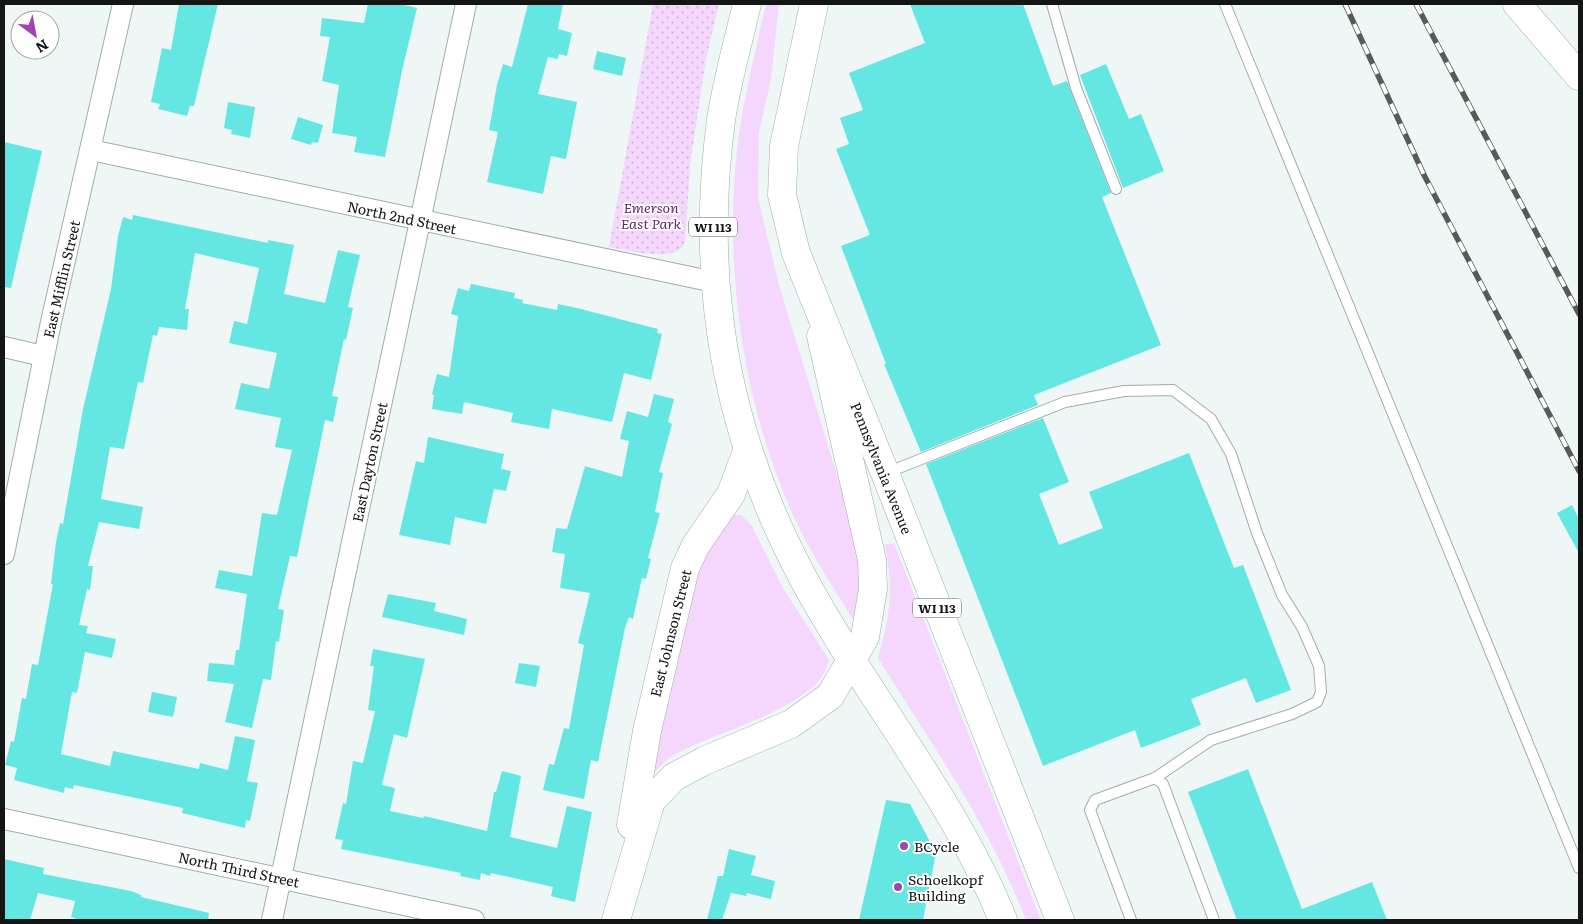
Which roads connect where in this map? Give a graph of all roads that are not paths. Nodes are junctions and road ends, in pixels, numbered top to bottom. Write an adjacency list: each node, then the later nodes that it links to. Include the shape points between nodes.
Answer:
1 (123, 4): 9 (street, East Mifflin Street)
2 (466, 4): 11 (street, East Dayton Street)
3 (747, 4): 12 (main road, WI 113, via 722,118 713,206)
4 (814, 4): 13 (main road, Pennsylvania Avenue / WI 113, via 784,146 782,195 796,253)
5 (1052, 4): 10 (lane, via 1076,88)
6 (1225, 4): 22 (lane)
7 (1517, 4): 8 (main road)
8 (1579, 76)
9 (91, 150): 11 (street, North 2nd Street); 15 (street, East Mifflin Street)
10 (1116, 189)
11 (420, 221): 12 (street, North 2nd Street); 23 (street, East Dayton Street)
12 (714, 282): 16 (main road, WI 113, via 726,369)
13 (812, 297): 17 (main road, Pennsylvania Avenue / WI 113); 19 (main road, East Johnson Street, via 872,560 873,589 868,624)
14 (4, 347): 15 (street)
15 (44, 356): 18 (street, East Mifflin Street)
16 (747, 451): 19 (main road, WI 113, via 779,532 818,604); 26 (main road, East Johnson Street, via 731,494 685,568 647,730)
17 (885, 473): 20 (lane, via 1065,402 1124,391 1173,390 1211,419 1232,454 1257,534 1282,595 1302,627 1319,666 1321,692 1317,702 1292,714 1210,740); 28 (main road, Pennsylvania Avenue / WI 113)
18 (4, 554)
19 (853, 659): 26 (main road, East Johnson Street, via 830,696 791,724 674,776 651,801); 27 (main road, WI 113, via 960,828)
20 (1155, 778): 29 (lane, via 1095,800 1090,810); 30 (lane, via 1163,784)
21 (4, 819): 23 (street, North Third Street)
22 (1579, 868)
23 (281, 879): 24 (street, East Dayton Street); 25 (street, North Third Street)
24 (272, 920)
25 (474, 920)
26 (616, 920)
27 (1004, 920)
28 (1060, 920)
29 (1130, 920)
30 (1214, 920)

